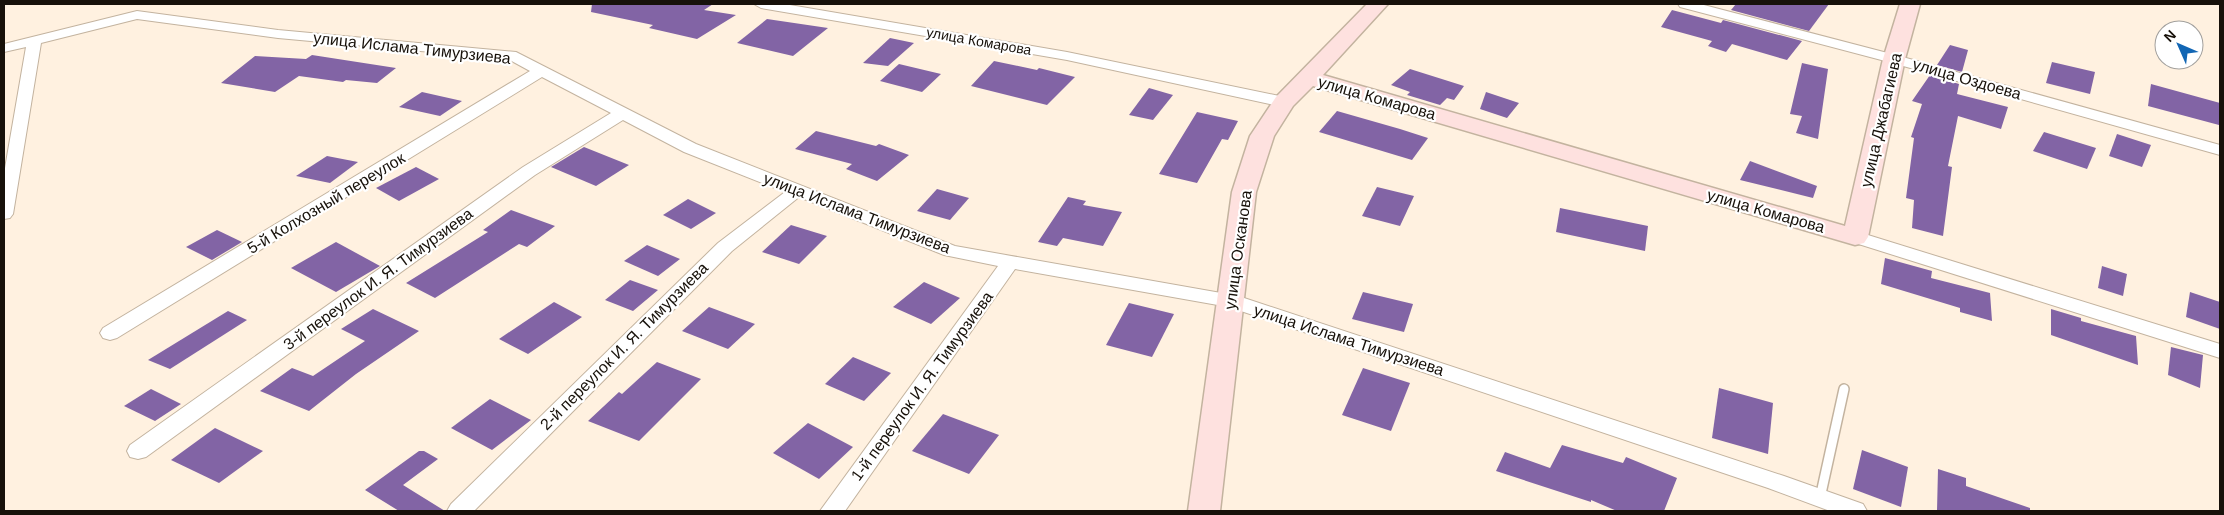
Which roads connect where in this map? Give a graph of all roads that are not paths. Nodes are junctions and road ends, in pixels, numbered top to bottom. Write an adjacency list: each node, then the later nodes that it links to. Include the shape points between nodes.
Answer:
1 (157, 4): 6 (street)
2 (761, 4): 12 (street, улица Комарова, via 1067,56)
3 (1378, 4): 11 (main road, улица Осканова)
4 (1685, 4): 9 (street, улица Оздоева)
5 (1910, 4): 9 (main road, улица Джабагиева)
6 (137, 15): 7 (street, улица Ислама Тимурзиева); 10 (street, улица Ислама Тимурзиева, via 278,34 511,55)
7 (34, 42): 8 (street, улица Ислама Тимурзиева); 15 (street)
8 (4, 48)
9 (1894, 59): 14 (street, улица Оздоева); 18 (main road, улица Джабагиева)
10 (541, 71): 13 (street, улица Ислама Тимурзиева); 21 (street, 5-й Колхозный переулок)
11 (1309, 78): 12 (main road, улица Осканова); 18 (main road, улица Комарова)
12 (1284, 102): 20 (main road, улица Осканова, via 1262,136 1244,192)
13 (623, 113): 16 (street, улица Ислама Тимурзиева, via 690,148); 24 (street, 3-й переулок И. Я. Тимурзиева, via 529,171)
14 (2220, 150)
15 (7, 184): 17 (street)
16 (798, 190): 19 (street, улица Ислама Тимурзиева, via 951,251); 26 (street, 2-й переулок И. Я. Тимурзиева, via 725,247)
17 (4, 214)
18 (1856, 236): 22 (street, улица Комарова)
19 (1011, 261): 20 (street, улица Ислама Тимурзиева); 27 (street, 1-й переулок И. Я. Тимурзиева)
20 (1231, 301): 25 (street, улица Ислама Тимурзиева); 28 (main road, улица Осканова)
21 (110, 333)
22 (2220, 351)
23 (1844, 389): 25 (lane)
24 (138, 451)
25 (1820, 498): 29 (street, улица Ислама Тимурзиева)
26 (459, 511)
27 (832, 511)
28 (1204, 511)
29 (1855, 511)

